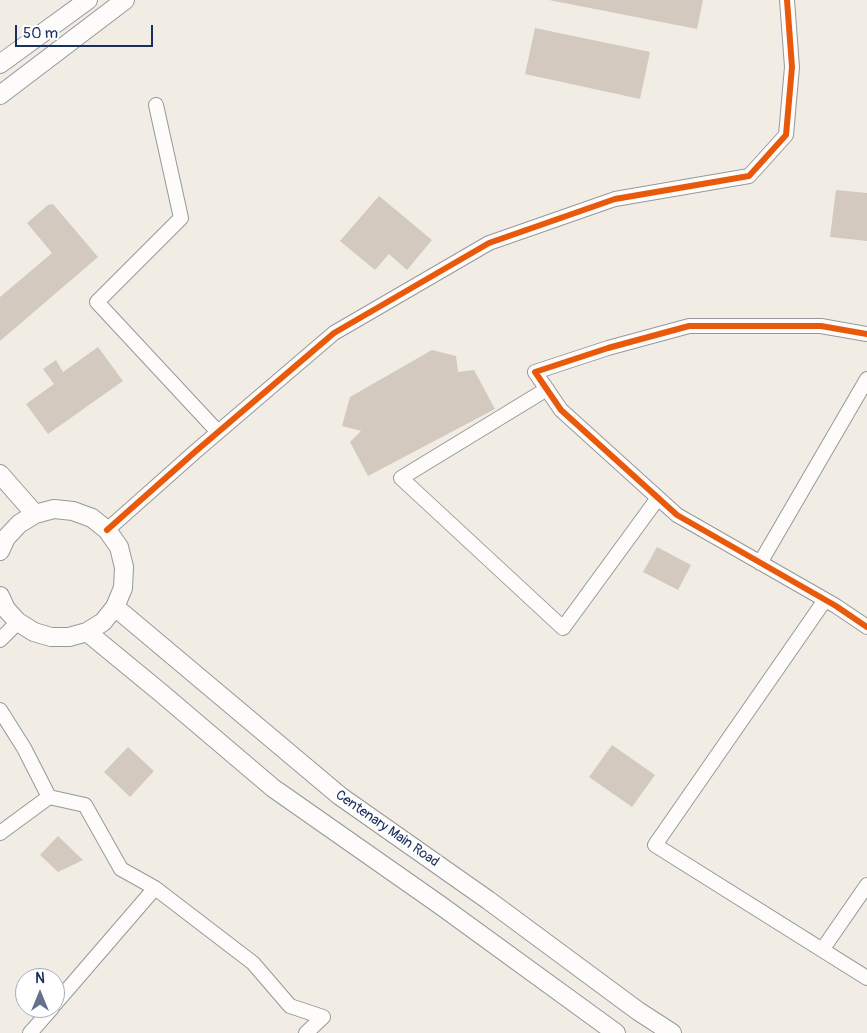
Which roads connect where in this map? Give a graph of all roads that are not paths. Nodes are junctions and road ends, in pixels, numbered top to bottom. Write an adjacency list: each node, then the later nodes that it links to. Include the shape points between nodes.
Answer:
1 (88, 0): 4 (street)
2 (125, 0): 5 (street)
3 (787, 0): 10 (street, via 792,67 786,135 749,176 615,199 489,243 334,333)
4 (0, 64)
5 (0, 95)
6 (156, 105): 10 (street, via 181,218 97,302)
7 (867, 334): 9 (street, via 821,326 690,326 535,372)
8 (867, 379): 16 (street)
9 (547, 389): 12 (street, via 561,410); 12 (street, via 401,478 563,628)
10 (218, 432): 14 (street)
11 (0, 474): 13 (street)
12 (658, 498): 16 (street, via 677,515)
13 (35, 514): 14 (street, via 54,509 74,511 92,518); 15 (street)
14 (107, 530): 19 (street, via 119,547 124,567 123,588)
15 (2, 540)
16 (760, 563): 18 (street)
17 (0, 596): 20 (street)
18 (825, 600): 21 (street); 29 (street, via 655,845)
19 (115, 607): 22 (street, via 103,622); 36 (street, Centenary Main Road, via 340,796)
20 (18, 622): 22 (street, via 51,637); 23 (street)
21 (867, 627)
22 (87, 632): 35 (street, via 273,788)
23 (0, 640)
24 (0, 710): 25 (street, via 24,748)
25 (48, 797): 26 (street); 28 (street, via 85,805 121,869)
26 (0, 832)
27 (867, 885): 29 (street)
28 (155, 888): 31 (street); 34 (street, via 252,963 290,1006 323,1017)
29 (822, 950): 30 (street)
30 (867, 978)
31 (65, 992)
32 (43, 1018): 33 (street)
33 (30, 1033)
34 (306, 1033)
35 (616, 1033)
36 (672, 1033)

